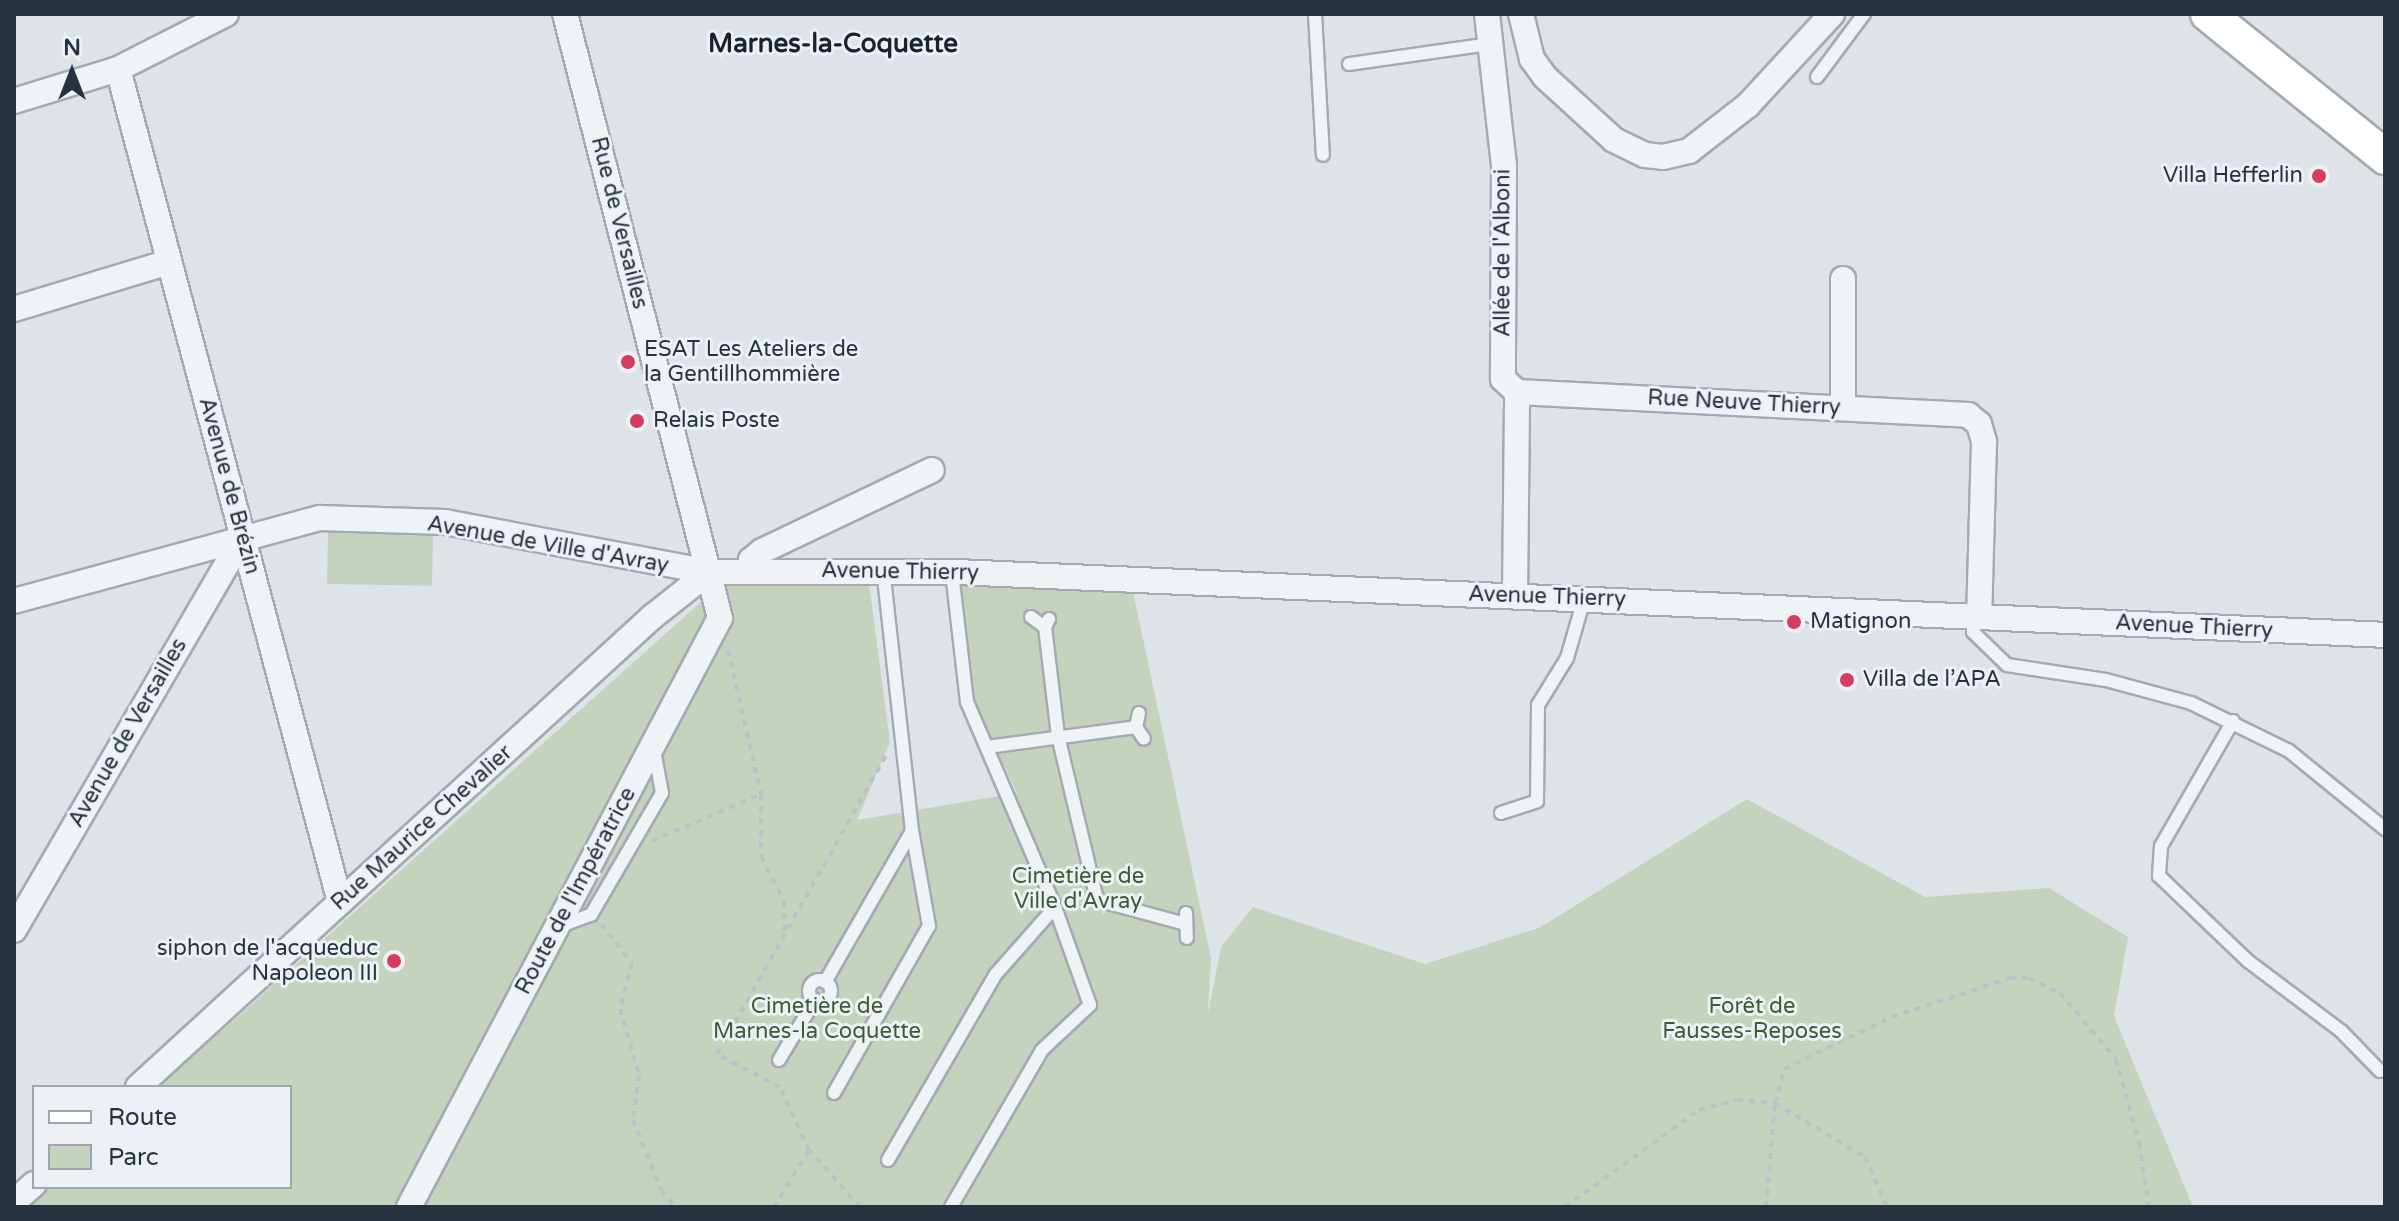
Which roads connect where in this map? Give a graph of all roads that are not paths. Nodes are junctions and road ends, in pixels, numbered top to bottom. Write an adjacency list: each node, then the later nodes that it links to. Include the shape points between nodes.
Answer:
1 (226, 14): 11 (street)
2 (565, 14): 25 (street, Rue de Versailles)
3 (1315, 14): 14 (lane)
4 (1487, 14): 9 (street, Allée de l'Alboni)
5 (1521, 14): 6 (street, via 1532,59 1545,77 1614,140 1645,155 1663,157 1689,151 1748,105)
6 (1832, 14)
7 (1864, 14): 12 (lane)
8 (2208, 14): 15 (main road)
9 (1490, 44): 10 (lane); 19 (street, Allée de l'Alboni, via 1504,165 1503,379)
10 (1349, 64)
11 (118, 69): 13 (street); 16 (street, Avenue de Brézin)
12 (1817, 77)
13 (14, 101)
14 (1323, 155)
15 (2385, 157)
16 (169, 262): 18 (street); 22 (street, Avenue de Brézin)
17 (1843, 279): 20 (street)
18 (14, 309)
19 (1517, 392): 20 (street, Rue Neuve Thierry); 27 (street)
20 (1843, 408): 30 (street, Rue Neuve Thierry, via 1968,415 1979,424 1984,442)
21 (932, 470): 24 (street, via 762,551 751,560)
22 (243, 536): 25 (street, Avenue de Ville d'Avray, via 320,518 445,522); 29 (street, Avenue de Ville d'Avray); 43 (street, Avenue de Brézin); 46 (street, Avenue de Versailles)
23 (883, 570): 24 (street, Avenue Thierry); 26 (street, Avenue Thierry); 42 (lane)
24 (750, 571): 25 (street, Avenue Thierry)
25 (709, 572): 38 (street, Route de l'Impératrice, via 720,618); 43 (street, Rue Maurice Chevalier)
26 (952, 572): 27 (street, Avenue Thierry); 39 (lane, via 967,702)
27 (1515, 596): 28 (street, Avenue Thierry)
28 (1584, 599): 30 (street, Avenue Thierry); 40 (lane, via 1567,658 1538,705 1537,801)
29 (14, 601)
30 (1979, 616): 32 (street, Avenue Thierry); 34 (lane, via 1973,632 2007,665 2106,680 2191,703)
31 (1031, 617): 36 (lane, via 1047,623)
32 (2385, 635)
33 (1139, 713): 35 (lane)
34 (2233, 721): 41 (lane, via 2289,751); 49 (lane, via 2161,846 2159,876 2248,961 2341,1031)
35 (1136, 727): 36 (lane); 37 (lane)
36 (1058, 736): 39 (lane); 47 (lane, via 1097,900 1184,918)
37 (1144, 739)
38 (653, 744): 45 (street, Route de l'Impératrice); 45 (lane, via 662,793 591,915)
39 (987, 747): 44 (lane)
40 (1501, 813)
41 (2385, 829)
42 (912, 831): 48 (lane, via 825,982 831,995 823,1002 815,1000); 51 (lane, via 929,926)
43 (340, 902): 50 (street, Rue Maurice Chevalier)
44 (1055, 907): 52 (lane, via 996,974); 56 (lane, via 1090,1005 1042,1050)
45 (557, 927): 55 (street, Route de l'Impératrice)
46 (14, 930)
47 (1187, 938)
48 (779, 1060)
49 (2380, 1071)
50 (140, 1085)
51 (834, 1093)
52 (888, 1160)
53 (32, 1186): 54 (street)
54 (14, 1202)
55 (409, 1207)
56 (951, 1207)

